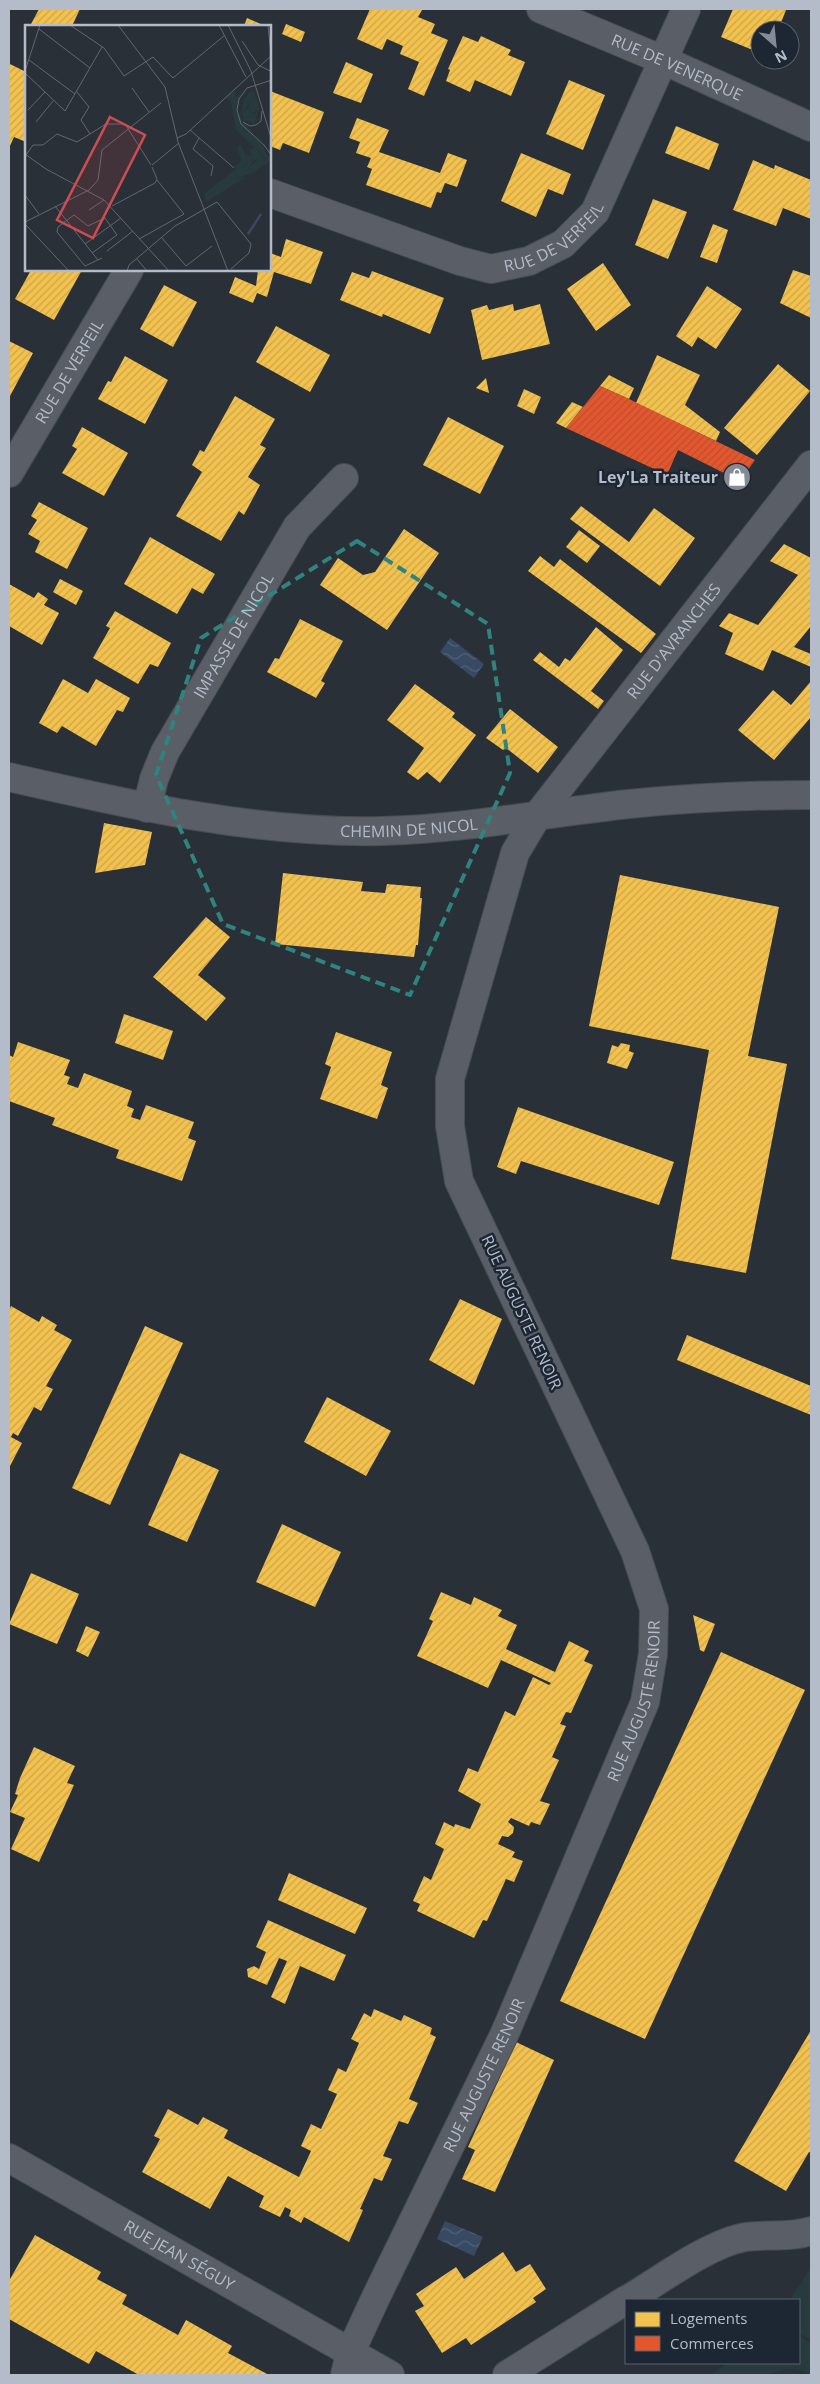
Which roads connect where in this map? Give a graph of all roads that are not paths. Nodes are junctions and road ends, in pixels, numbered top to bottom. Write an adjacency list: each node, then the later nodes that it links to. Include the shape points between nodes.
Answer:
1 (542, 9): 3 (street, RUE DE VENERQUE)
2 (686, 9): 3 (street, RUE DE VERFEIL)
3 (663, 60): 4 (street, RUE DE VENERQUE); 5 (street, RUE DE VERFEIL, via 595,212 563,244 529,261 491,269 460,261)
4 (811, 127)
5 (271, 193)
6 (128, 271): 8 (street, RUE DE VERFEIL)
7 (811, 465): 13 (street, RUE D'AVRANCHES)
8 (9, 473)
9 (344, 478): 12 (street, IMPASSE DE NICOL, via 297,527 165,752)
10 (9, 777): 12 (street, CHEMIN DE NICOL)
11 (811, 795): 13 (street, CHEMIN DE NICOL, via 655,802)
12 (147, 808): 13 (street, CHEMIN DE NICOL, via 306,830 460,827)
13 (536, 816): 18 (street, RUE AUGUSTE RENOIR, via 515,853 470,1005 450,1079 450,1126 459,1181 634,1551 654,1609 654,1654 645,1702 505,2033)
14 (9, 2158): 18 (street, RUE JEAN SÉGUY)
15 (811, 2231): 16 (street, via 746,2238 718,2246)
16 (628, 2299)
17 (625, 2301): 20 (street)
18 (348, 2364): 19 (street, RUE JEAN SÉGUY)
19 (390, 2375)
20 (507, 2375)

